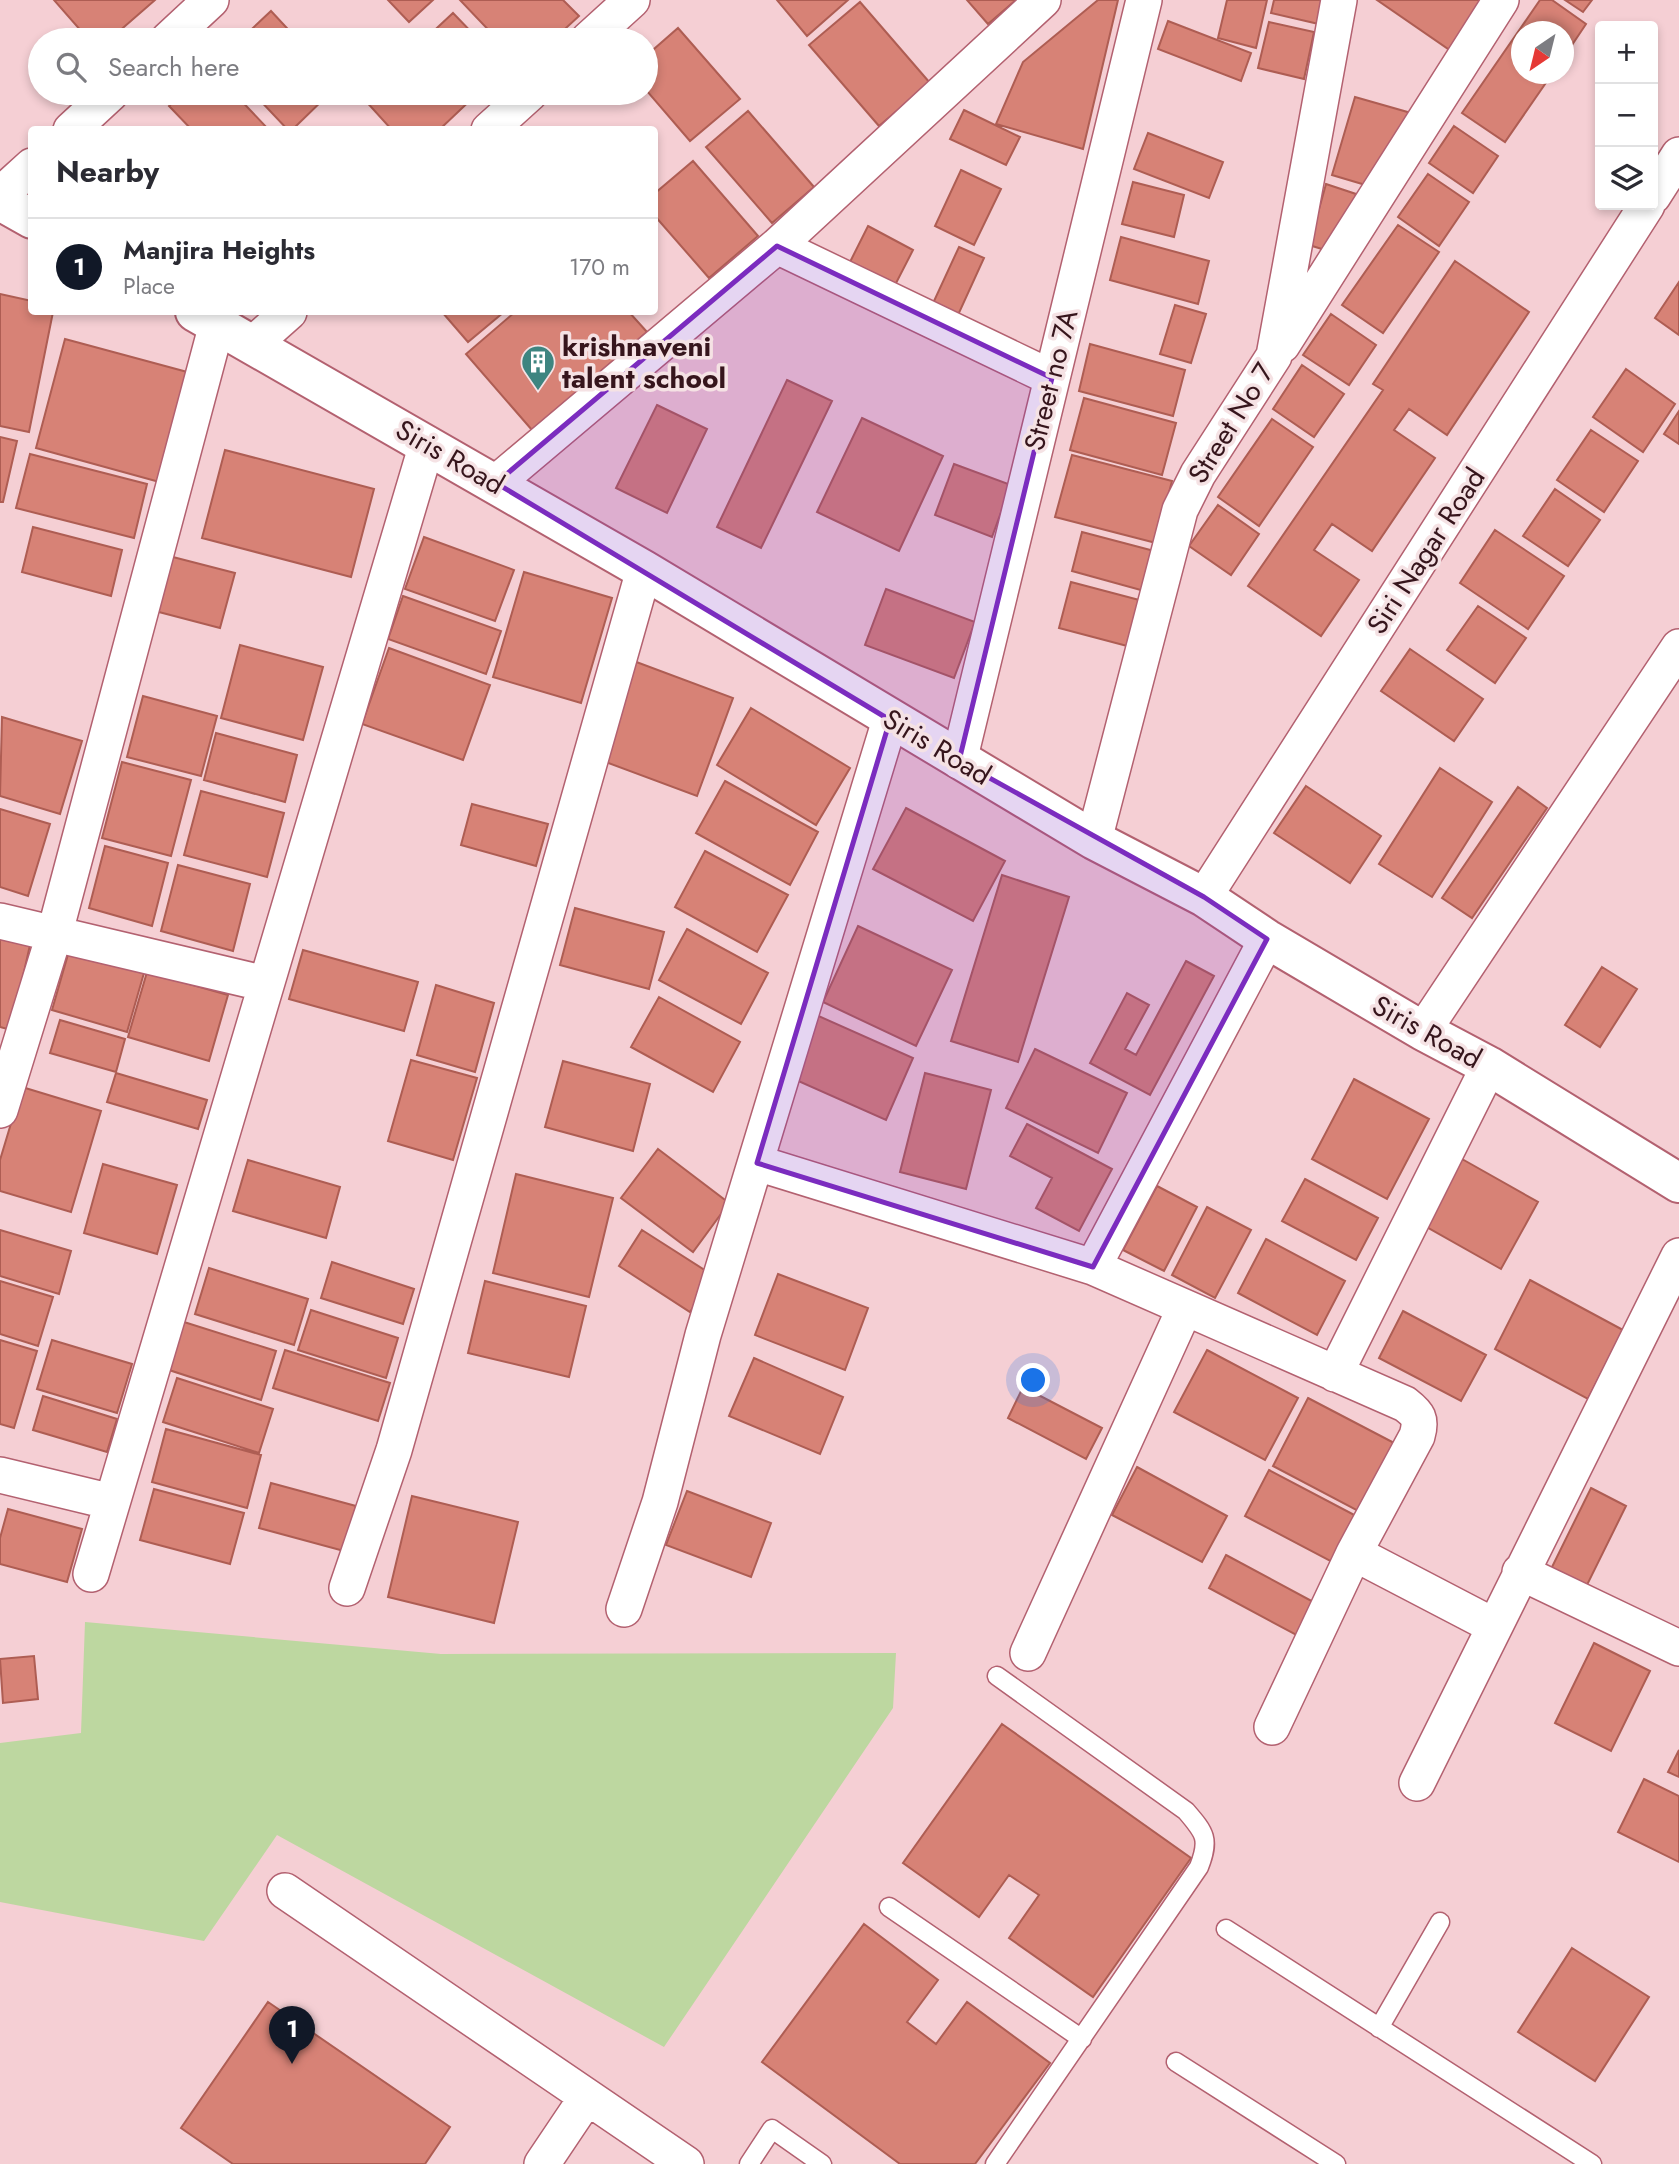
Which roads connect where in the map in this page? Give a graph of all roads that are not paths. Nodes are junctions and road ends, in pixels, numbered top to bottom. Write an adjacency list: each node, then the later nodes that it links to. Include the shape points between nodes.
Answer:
1 (211, 0): 7 (street)
2 (632, 0): 8 (street)
3 (1043, 0): 20 (street)
4 (1144, 0): 25 (street, Street no 7A)
5 (1339, 0): 24 (street, Street No 7)
6 (1502, 0): 24 (street)
7 (181, 28)
8 (600, 28)
9 (98, 105): 11 (street)
10 (517, 105): 12 (street)
11 (75, 126)
12 (493, 126)
13 (1679, 155): 15 (street)
14 (28, 170): 16 (street)
15 (1658, 188)
16 (0, 195)
17 (0, 201): 19 (street)
18 (1644, 210): 33 (street, Siri Nagar Road)
19 (28, 217)
20 (777, 246): 25 (street); 27 (street)
21 (286, 315): 23 (street)
22 (206, 318): 23 (street, Siris Road); 35 (street)
23 (253, 344): 26 (street, Siris Road)
24 (1274, 356): 32 (street, Street No 7, via 1180,510)
25 (1052, 378): 31 (street, Street no 7A)
26 (427, 444): 27 (street, Siris Road); 37 (street)
27 (496, 483): 28 (street, Siris Road)
28 (644, 570): 30 (street, Siris Road); 52 (street, via 394,1450)
29 (1679, 647): 38 (street)
30 (890, 720): 31 (street, Siris Road); 41 (street)
31 (959, 761): 32 (street, Siris Road)
32 (1094, 840): 33 (street, Siris Road)
33 (1204, 897): 36 (street, Siris Road)
34 (0, 921): 35 (street)
35 (55, 932): 37 (street); 40 (street)
36 (1267, 939): 38 (street, Siris Road); 44 (street)
37 (266, 984): 48 (street)
38 (1423, 1031): 39 (street, Siris Road)
39 (1489, 1066): 42 (street, Siris Road); 46 (street)
40 (0, 1110)
41 (757, 1163): 44 (street); 53 (street, via 703,1335 660,1502)
42 (1679, 1182)
43 (1679, 1256): 50 (street)
44 (1093, 1267): 45 (street)
45 (1184, 1310): 46 (street); 56 (street)
46 (1335, 1374): 49 (street, via 1405,1404 1418,1414 1420,1424)
47 (0, 1475): 48 (street)
48 (112, 1502): 51 (street)
49 (1354, 1553): 54 (street); 58 (street)
50 (1521, 1572): 54 (street); 55 (street)
51 (91, 1574)
52 (347, 1588)
53 (624, 1609)
54 (1494, 1626): 59 (street)
55 (1679, 1648)
56 (1028, 1653)
57 (997, 1676): 65 (lane, via 1186,1811 1204,1832 1205,1851 1199,1867)
58 (1272, 1727)
59 (1417, 1783)
60 (285, 1891): 67 (street)
61 (890, 1907): 65 (lane)
62 (1440, 1922): 64 (lane)
63 (1226, 1929): 64 (lane)
64 (1379, 2028): 74 (lane)
65 (1082, 2039): 72 (lane)
66 (1176, 2062): 73 (lane)
67 (587, 2096): 68 (street); 69 (street)
68 (542, 2164)
69 (686, 2164)
70 (749, 2164): 71 (lane, via 772,2129)
71 (822, 2164)
72 (995, 2164)
73 (1336, 2164)
74 (1592, 2164)

